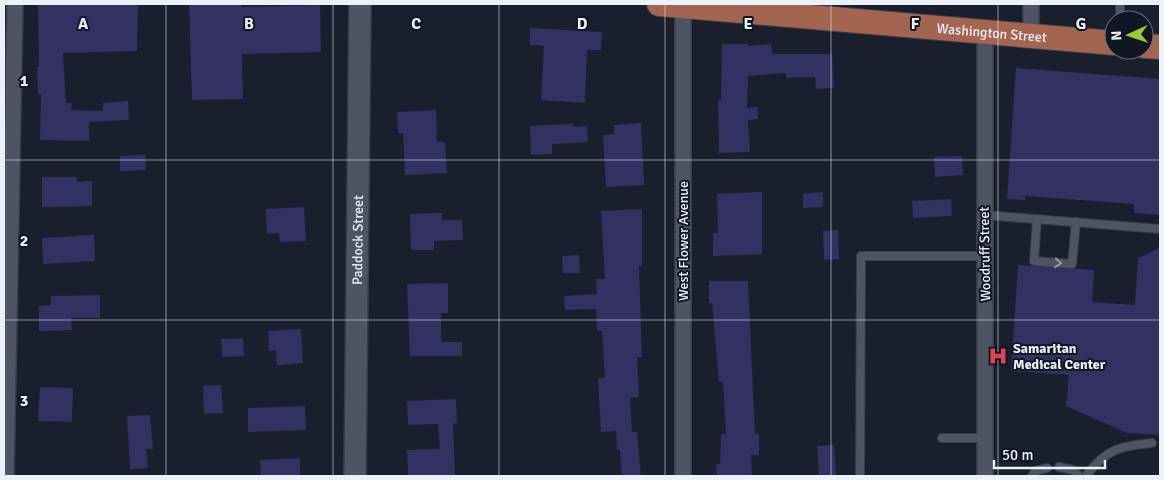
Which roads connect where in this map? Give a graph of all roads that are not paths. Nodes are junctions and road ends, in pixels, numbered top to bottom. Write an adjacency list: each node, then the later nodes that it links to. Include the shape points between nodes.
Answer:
1 (15, 4): 19 (street)
2 (360, 4): 20 (main road, Paddock Street)
3 (660, 4): 5 (main road, Washington Street)
4 (1031, 4): 7 (street)
5 (683, 5): 6 (main road, Washington Street); 21 (street, West Flower Avenue)
6 (985, 32): 7 (main road, Washington Street); 9 (street, Woodruff Street)
7 (1031, 36): 8 (main road, Washington Street)
8 (1104, 42)
9 (985, 214): 10 (lane); 13 (street, Woodruff Street)
10 (1037, 219): 11 (lane); 11 (lane, one-way to 11, via 1034,261 1072,264)
11 (1076, 222): 12 (lane)
12 (1160, 228)
13 (985, 256): 15 (street, Woodruff Street); 22 (lane, via 861,256)
14 (942, 438): 15 (lane)
15 (985, 438): 23 (street, Woodruff Street)
16 (1152, 443): 26 (lane, via 1121,446 1095,464)
17 (1059, 467): 25 (lane, via 1073,470)
18 (1047, 468): 24 (lane, via 1035,471)
19 (6, 476)
20 (355, 476)
21 (683, 476)
22 (860, 476)
23 (985, 476)
24 (1032, 476)
25 (1078, 476)
26 (1086, 476)

